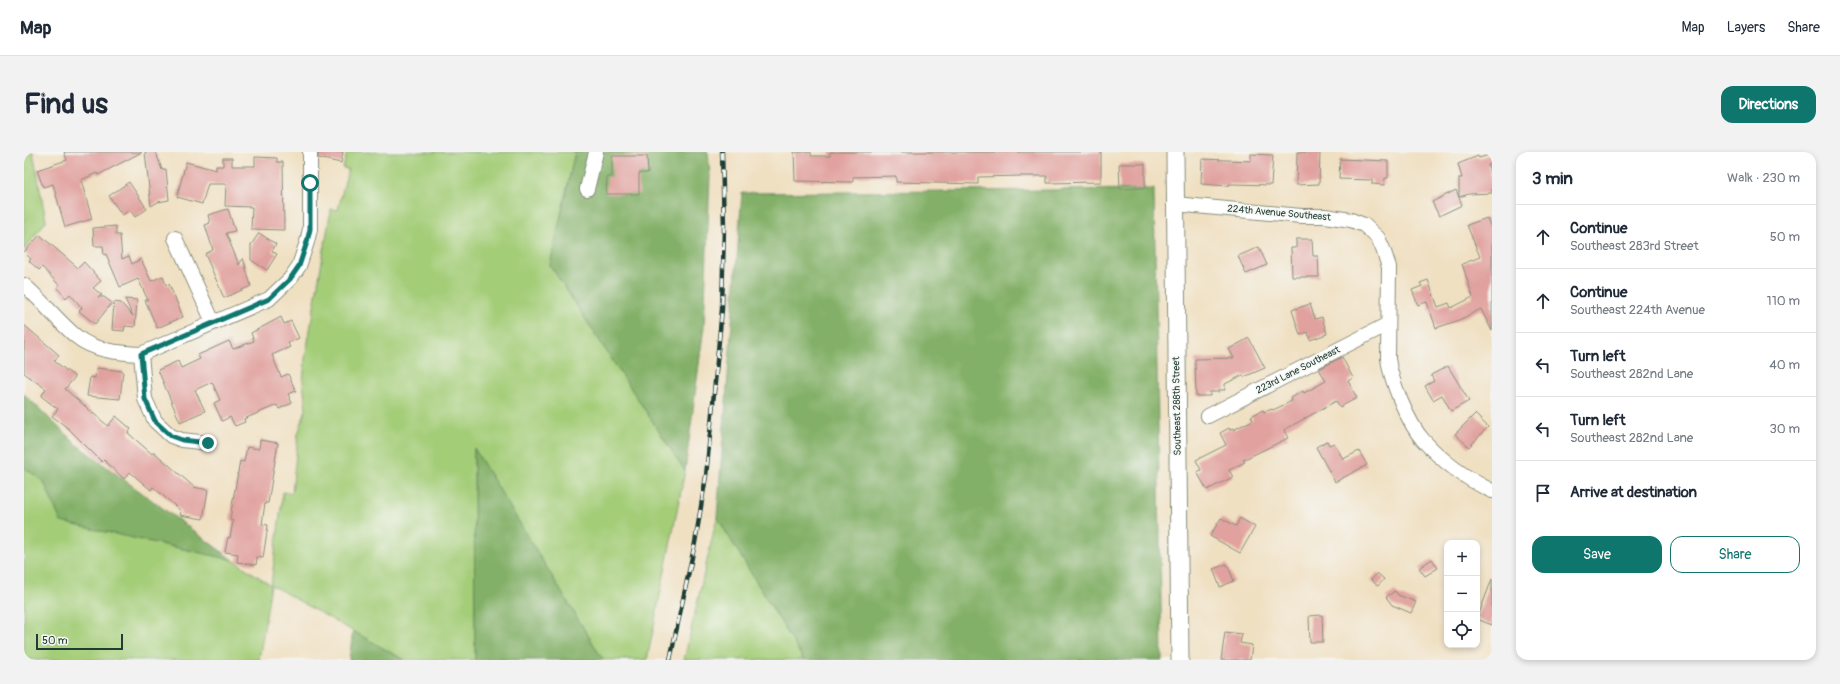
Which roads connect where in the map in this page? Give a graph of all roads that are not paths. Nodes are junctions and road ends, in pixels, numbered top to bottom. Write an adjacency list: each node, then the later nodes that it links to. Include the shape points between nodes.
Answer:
1 (310, 152): 8 (street, via 310,229 299,266 290,279 269,299)
2 (596, 152): 4 (street)
3 (1175, 152): 5 (street, Southeast 288th Street)
4 (587, 189)
5 (1175, 204): 9 (street, 224th Avenue Southeast, via 1325,216 1351,220 1364,226 1378,238 1389,266); 14 (street, Southeast 288th Street)
6 (175, 238): 8 (street)
7 (24, 285): 10 (street, via 77,338 108,351)
8 (213, 322): 10 (street)
9 (1388, 324): 11 (street, 223rd Lane Southeast); 13 (street, via 1387,348 1390,371 1403,405 1422,439 1438,455)
10 (141, 354): 12 (street, via 145,399 155,421 171,436)
11 (1208, 416)
12 (208, 443)
13 (1492, 491)
14 (1180, 660)

